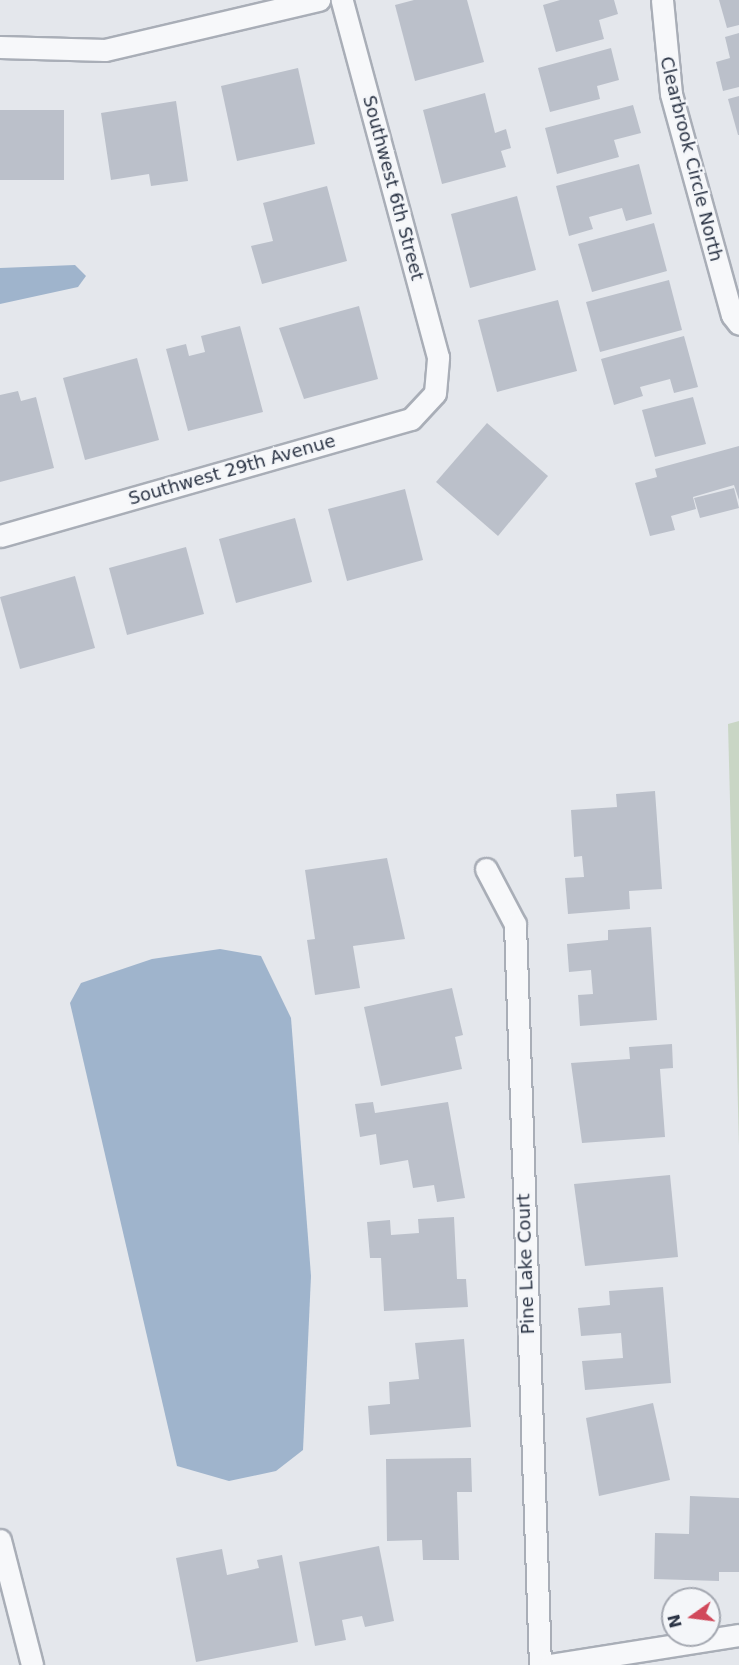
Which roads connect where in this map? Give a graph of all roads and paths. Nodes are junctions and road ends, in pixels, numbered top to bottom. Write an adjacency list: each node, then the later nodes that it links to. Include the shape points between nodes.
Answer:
1 (319, 0): 4 (street, via 105,50)
2 (342, 0): 6 (street, Southwest 6th Street)
3 (662, 0): 5 (street, Clearbrook Circle North, via 671,94)
4 (0, 47)
5 (736, 320)
6 (440, 376): 7 (street, Southwest 29th Avenue, via 435,393 411,419)
7 (0, 536)
8 (486, 869): 12 (street, Pine Lake Court, via 514,924)
9 (0, 1540): 11 (street)
10 (739, 1635): 13 (street)
11 (32, 1665)
12 (540, 1665)
13 (550, 1665)

